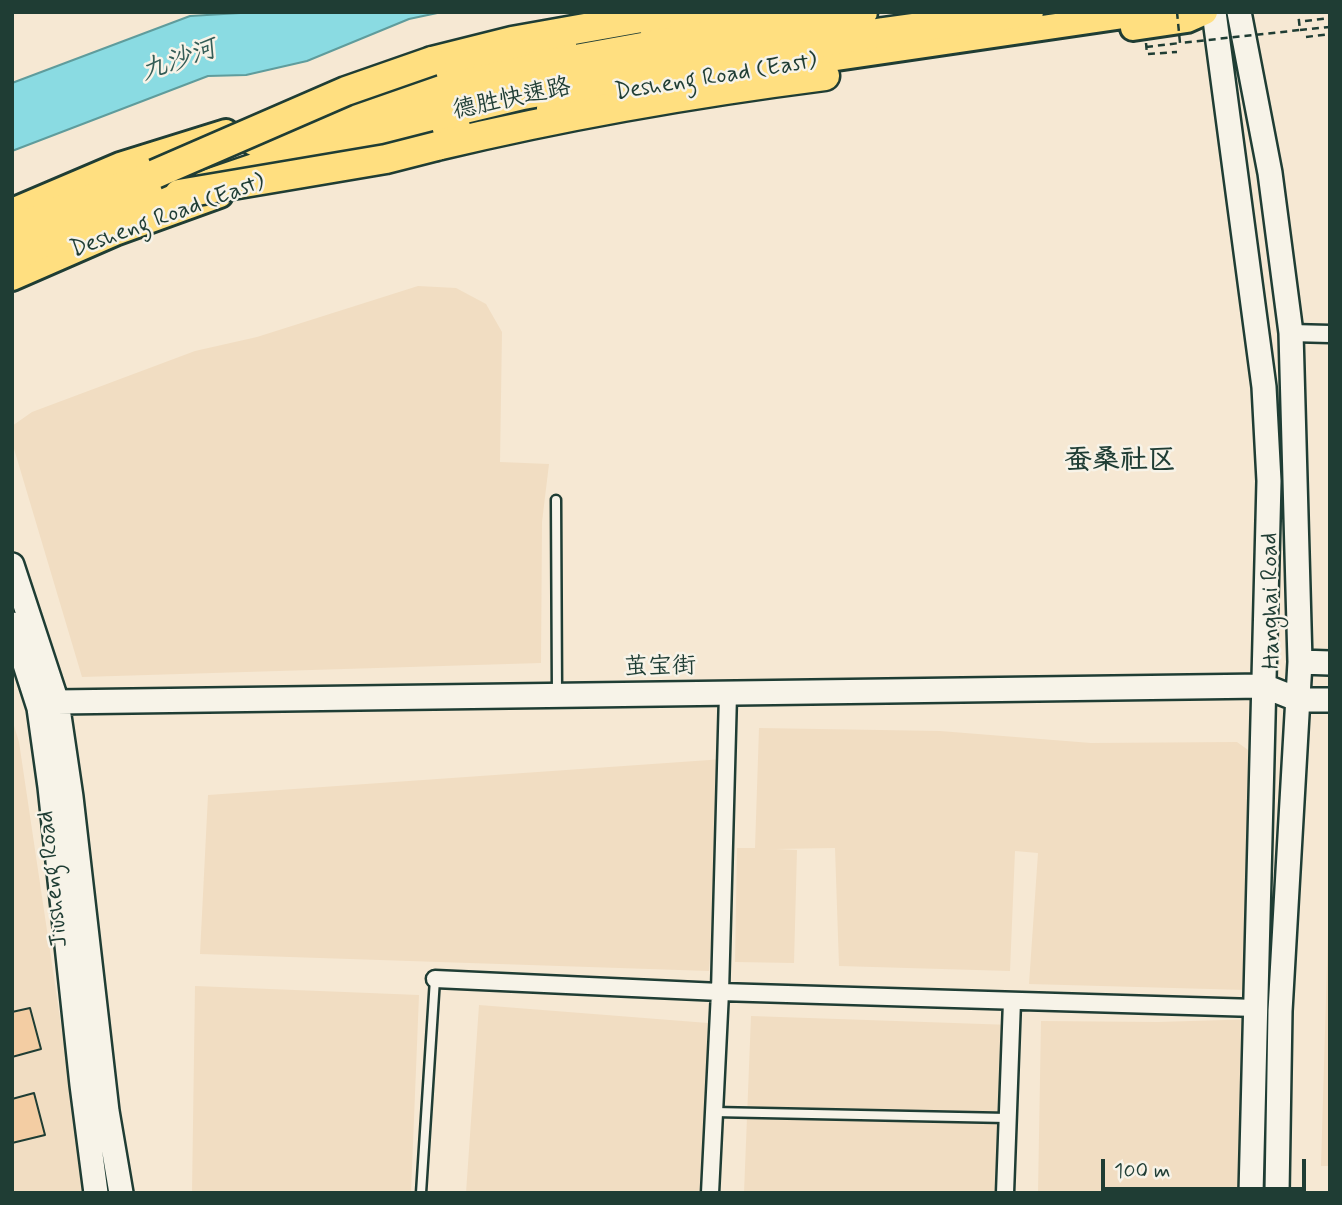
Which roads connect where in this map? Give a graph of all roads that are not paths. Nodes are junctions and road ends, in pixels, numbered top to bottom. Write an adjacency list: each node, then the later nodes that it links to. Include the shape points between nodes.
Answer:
1 (675, 12): 10 (highway, bridge, via 512,41 432,61 346,91)
2 (751, 12): 12 (main road, via 614,32 272,118 120,165)
3 (863, 12): 10 (highway, 德胜快速路, bridge, via 559,62 271,135)
4 (1029, 12): 11 (highway, 德胜快速路, bridge, via 883,32 523,95 407,122)
5 (1151, 12): 15 (main road, Desheng Road (East), via 741,72 598,97 392,142 254,183)
6 (1205, 12): 9 (main road, via 1186,20)
7 (1214, 12): 23 (main road, Hanghai Road, via 1264,387 1269,481)
8 (1239, 12): 16 (main road, Hanghai Road, via 1270,173)
9 (825, 76): 11 (highway, bridge, via 595,110 386,159)
10 (155, 174): 13 (highway, 德胜快速路)
11 (179, 194): 14 (highway, 德胜快速路, via 73,230)
12 (12, 211)
13 (12, 232)
14 (12, 257)
15 (12, 278)
16 (1291, 333): 17 (street); 21 (main road, Hanghai Road)
17 (1330, 334)
18 (556, 500): 25 (lane)
19 (12, 565): 28 (main road, Jiusheng Road)
20 (12, 624): 35 (main road, Jiusheng Road, via 39,708)
21 (1300, 662): 22 (main road); 23 (main road); 26 (main road, Hanghai Road)
22 (1330, 663)
23 (1264, 686): 24 (main road, 茧宝街); 26 (main road); 32 (main road, Hanghai Road)
24 (728, 694): 25 (main road, 茧宝街); 30 (street)
25 (557, 696): 28 (main road, 茧宝街)
26 (1300, 700): 27 (main road); 41 (main road, Hanghai Road, via 1280,1011)
27 (1330, 700)
28 (57, 702): 36 (main road, Jiusheng Road)
29 (435, 979): 30 (street); 37 (lane)
30 (720, 992): 31 (street); 33 (street)
31 (1012, 1001): 32 (street); 34 (street)
32 (1256, 1009): 40 (main road, Hanghai Road)
33 (714, 1112): 34 (lane); 38 (street)
34 (1007, 1118): 39 (street)
35 (96, 1193)
36 (121, 1193)
37 (421, 1193)
38 (710, 1193)
39 (1004, 1193)
40 (1251, 1193)
41 (1277, 1193)

